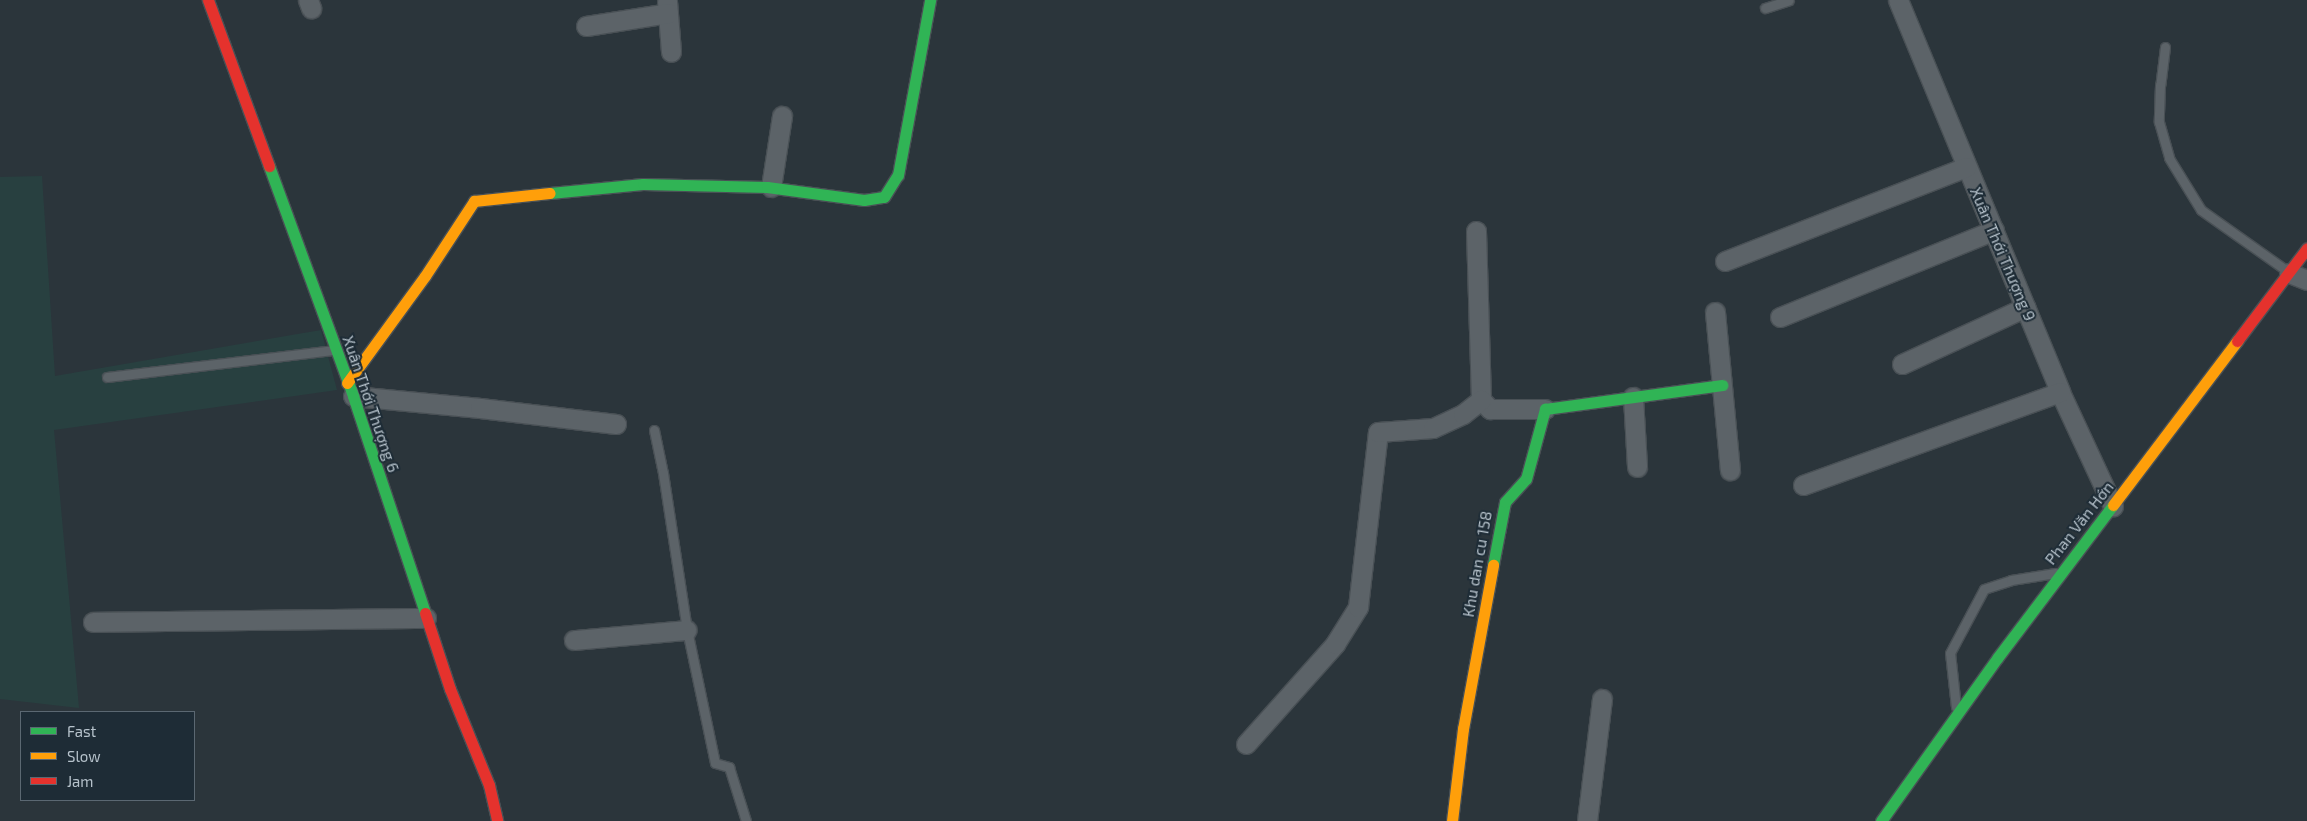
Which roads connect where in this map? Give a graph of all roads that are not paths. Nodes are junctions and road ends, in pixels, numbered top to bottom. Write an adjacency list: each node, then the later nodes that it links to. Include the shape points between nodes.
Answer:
1 (208, 0): 22 (street, Xuân Thới Thượng 6)
2 (930, 0): 12 (street, via 898,175 884,197 864,200)
3 (1789, 0): 6 (lane)
4 (1898, 0): 11 (street, Xuân Thới Thượng 9)
5 (668, 6): 7 (street); 9 (street)
6 (1765, 8)
7 (586, 26)
8 (2165, 47): 17 (lane, via 2159,122 2169,158 2201,210)
9 (671, 52)
10 (782, 116): 12 (street)
11 (1966, 167): 13 (street, Xuân Thới Thượng 9); 16 (street)
12 (771, 187): 26 (street, via 643,184 474,201)
13 (1994, 230): 19 (street, Xuân Thới Thượng 9); 21 (street)
14 (1476, 231): 29 (street)
15 (2307, 248): 17 (street, Phan Văn Hớn)
16 (1724, 261)
17 (2289, 273): 18 (street); 36 (street, Phan Văn Hớn)
18 (2307, 280)
19 (2026, 307): 23 (street); 27 (street, Xuân Thới Thượng 9)
20 (1715, 312): 25 (street)
21 (1780, 316)
22 (335, 350): 24 (lane); 26 (street, Xuân Thới Thượng 6)
23 (1902, 364)
24 (107, 376)
25 (1722, 385): 28 (street); 34 (street)
26 (350, 389): 31 (street); 38 (street, Xuân Thới Thượng 6)
27 (2060, 392): 35 (street); 36 (street, Xuân Thới Thượng 9)
28 (1633, 397): 30 (street); 33 (street)
29 (1481, 400): 30 (street, via 1490,409); 44 (street, via 1464,414 1433,428 1378,432 1358,607 1335,644)
30 (1545, 410): 47 (street, Khu dan cu 158, via 1526,479 1505,502 1464,729)
31 (616, 424)
32 (654, 430): 40 (lane, via 664,473)
33 (1637, 467)
34 (1730, 470)
35 (1803, 485)
36 (2113, 506): 37 (street, Phan Văn Hớn)
37 (2061, 572): 43 (street, Phan Văn Hớn); 43 (lane, via 2011,580 1984,589 1950,653)
38 (426, 618): 39 (street); 45 (street, Xuân Thới Thượng 6, via 450,689 489,785)
39 (93, 622)
40 (687, 630): 41 (street); 46 (lane, via 714,763 729,767)
41 (574, 640)
42 (1602, 699): 48 (street)
43 (1956, 715): 49 (street, Phan Văn Hớn)
44 (1246, 744)
45 (497, 821)
46 (746, 821)
47 (1452, 821)
48 (1587, 821)
49 (1881, 821)

